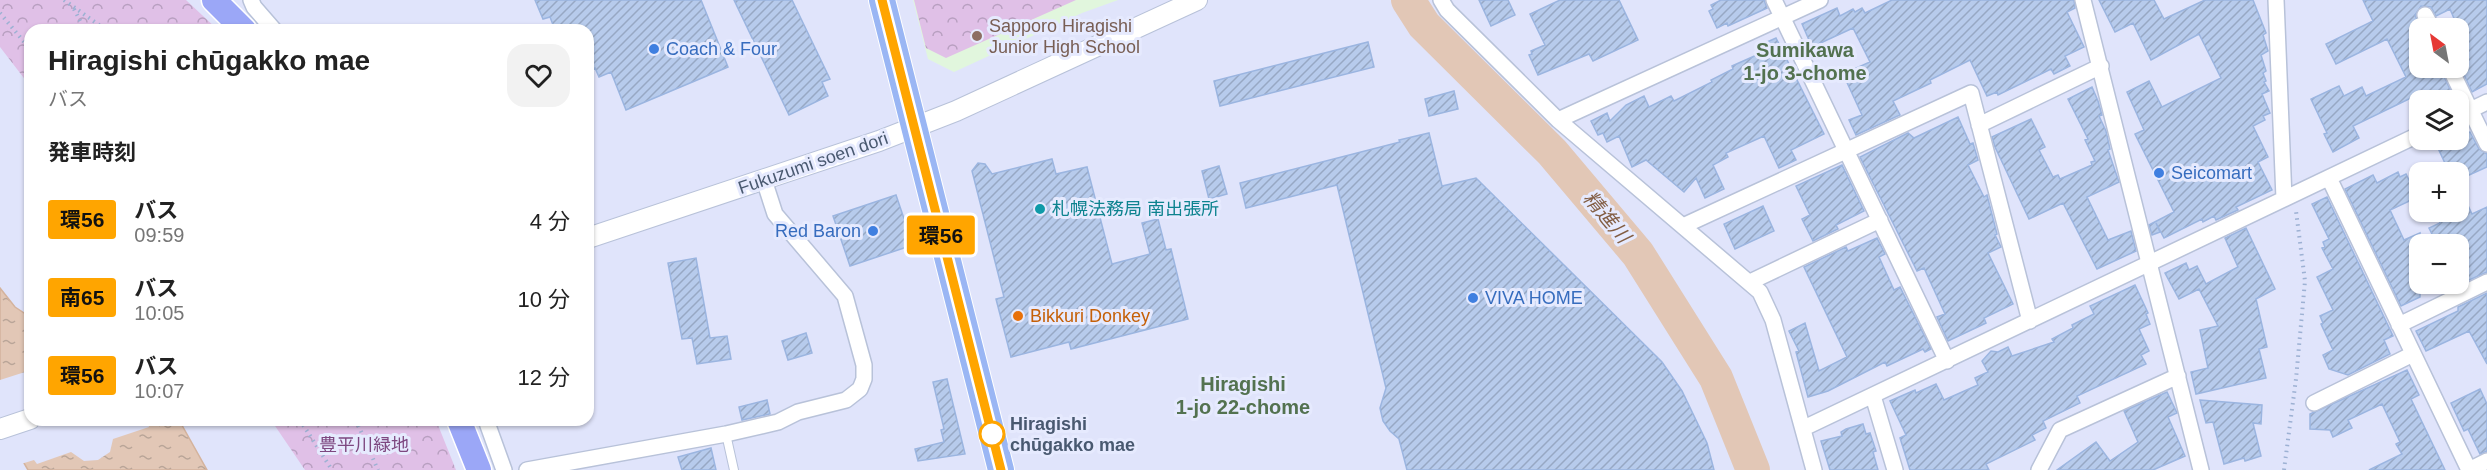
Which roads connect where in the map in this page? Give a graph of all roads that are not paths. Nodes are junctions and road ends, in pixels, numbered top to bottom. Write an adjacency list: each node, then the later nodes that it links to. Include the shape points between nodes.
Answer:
1 (214, 0): 11 (main road)
2 (251, 0): 12 (street)
3 (882, 0): 19 (highway)
4 (1197, 0): 19 (street, Fukuzumi soen dori)
5 (1441, 0): 16 (street)
6 (1774, 0): 10 (street)
7 (1820, 0): 10 (street)
8 (2083, 0): 13 (street)
9 (2276, 0): 25 (street)
10 (1782, 17): 16 (street); 22 (street)
11 (238, 24)
12 (269, 24)
13 (2101, 66): 18 (street); 29 (street)
14 (2487, 102): 15 (street)
15 (2469, 111)
16 (1558, 120): 27 (street)
17 (2469, 120): 21 (street)
18 (1979, 125): 22 (street, via 1971,93); 32 (street)
19 (914, 128): 24 (street, Fukuzumi soen dori); 50 (highway)
20 (2409, 139): 23 (street)
21 (2487, 144)
22 (1846, 151): 26 (street); 27 (street)
23 (2329, 178): 25 (street); 33 (street)
24 (764, 180): 28 (street, Fukuzumi soen dori); 44 (street, via 775,214 845,296 864,364 864,379 860,389 846,400)
25 (2289, 197): 29 (street)
26 (1880, 220): 30 (street); 35 (street)
27 (1683, 226): 30 (street)
28 (594, 236)
29 (2150, 264): 32 (street); 36 (street)
30 (1750, 282): 42 (street, via 1765,300 1773,320)
31 (2487, 282): 33 (street)
32 (2030, 321): 35 (street)
33 (2399, 325): 34 (street)
34 (2413, 354): 38 (street); 55 (street)
35 (1947, 361): 37 (street)
36 (2178, 376): 53 (street, via 2060,430); 54 (street)
37 (1873, 396): 42 (street); 52 (street)
38 (2314, 403)
39 (24, 421): 43 (street)
40 (461, 426): 46 (main road)
41 (488, 426): 47 (street)
42 (1804, 428): 51 (street)
43 (0, 429)
44 (726, 434): 48 (street); 49 (lane)
45 (2487, 461): 55 (street)
46 (479, 470)
47 (504, 470)
48 (527, 470)
49 (734, 470)
50 (1001, 470)
51 (1814, 470)
52 (1895, 470)
53 (2039, 470)
54 (2201, 470)
55 (2469, 470)

